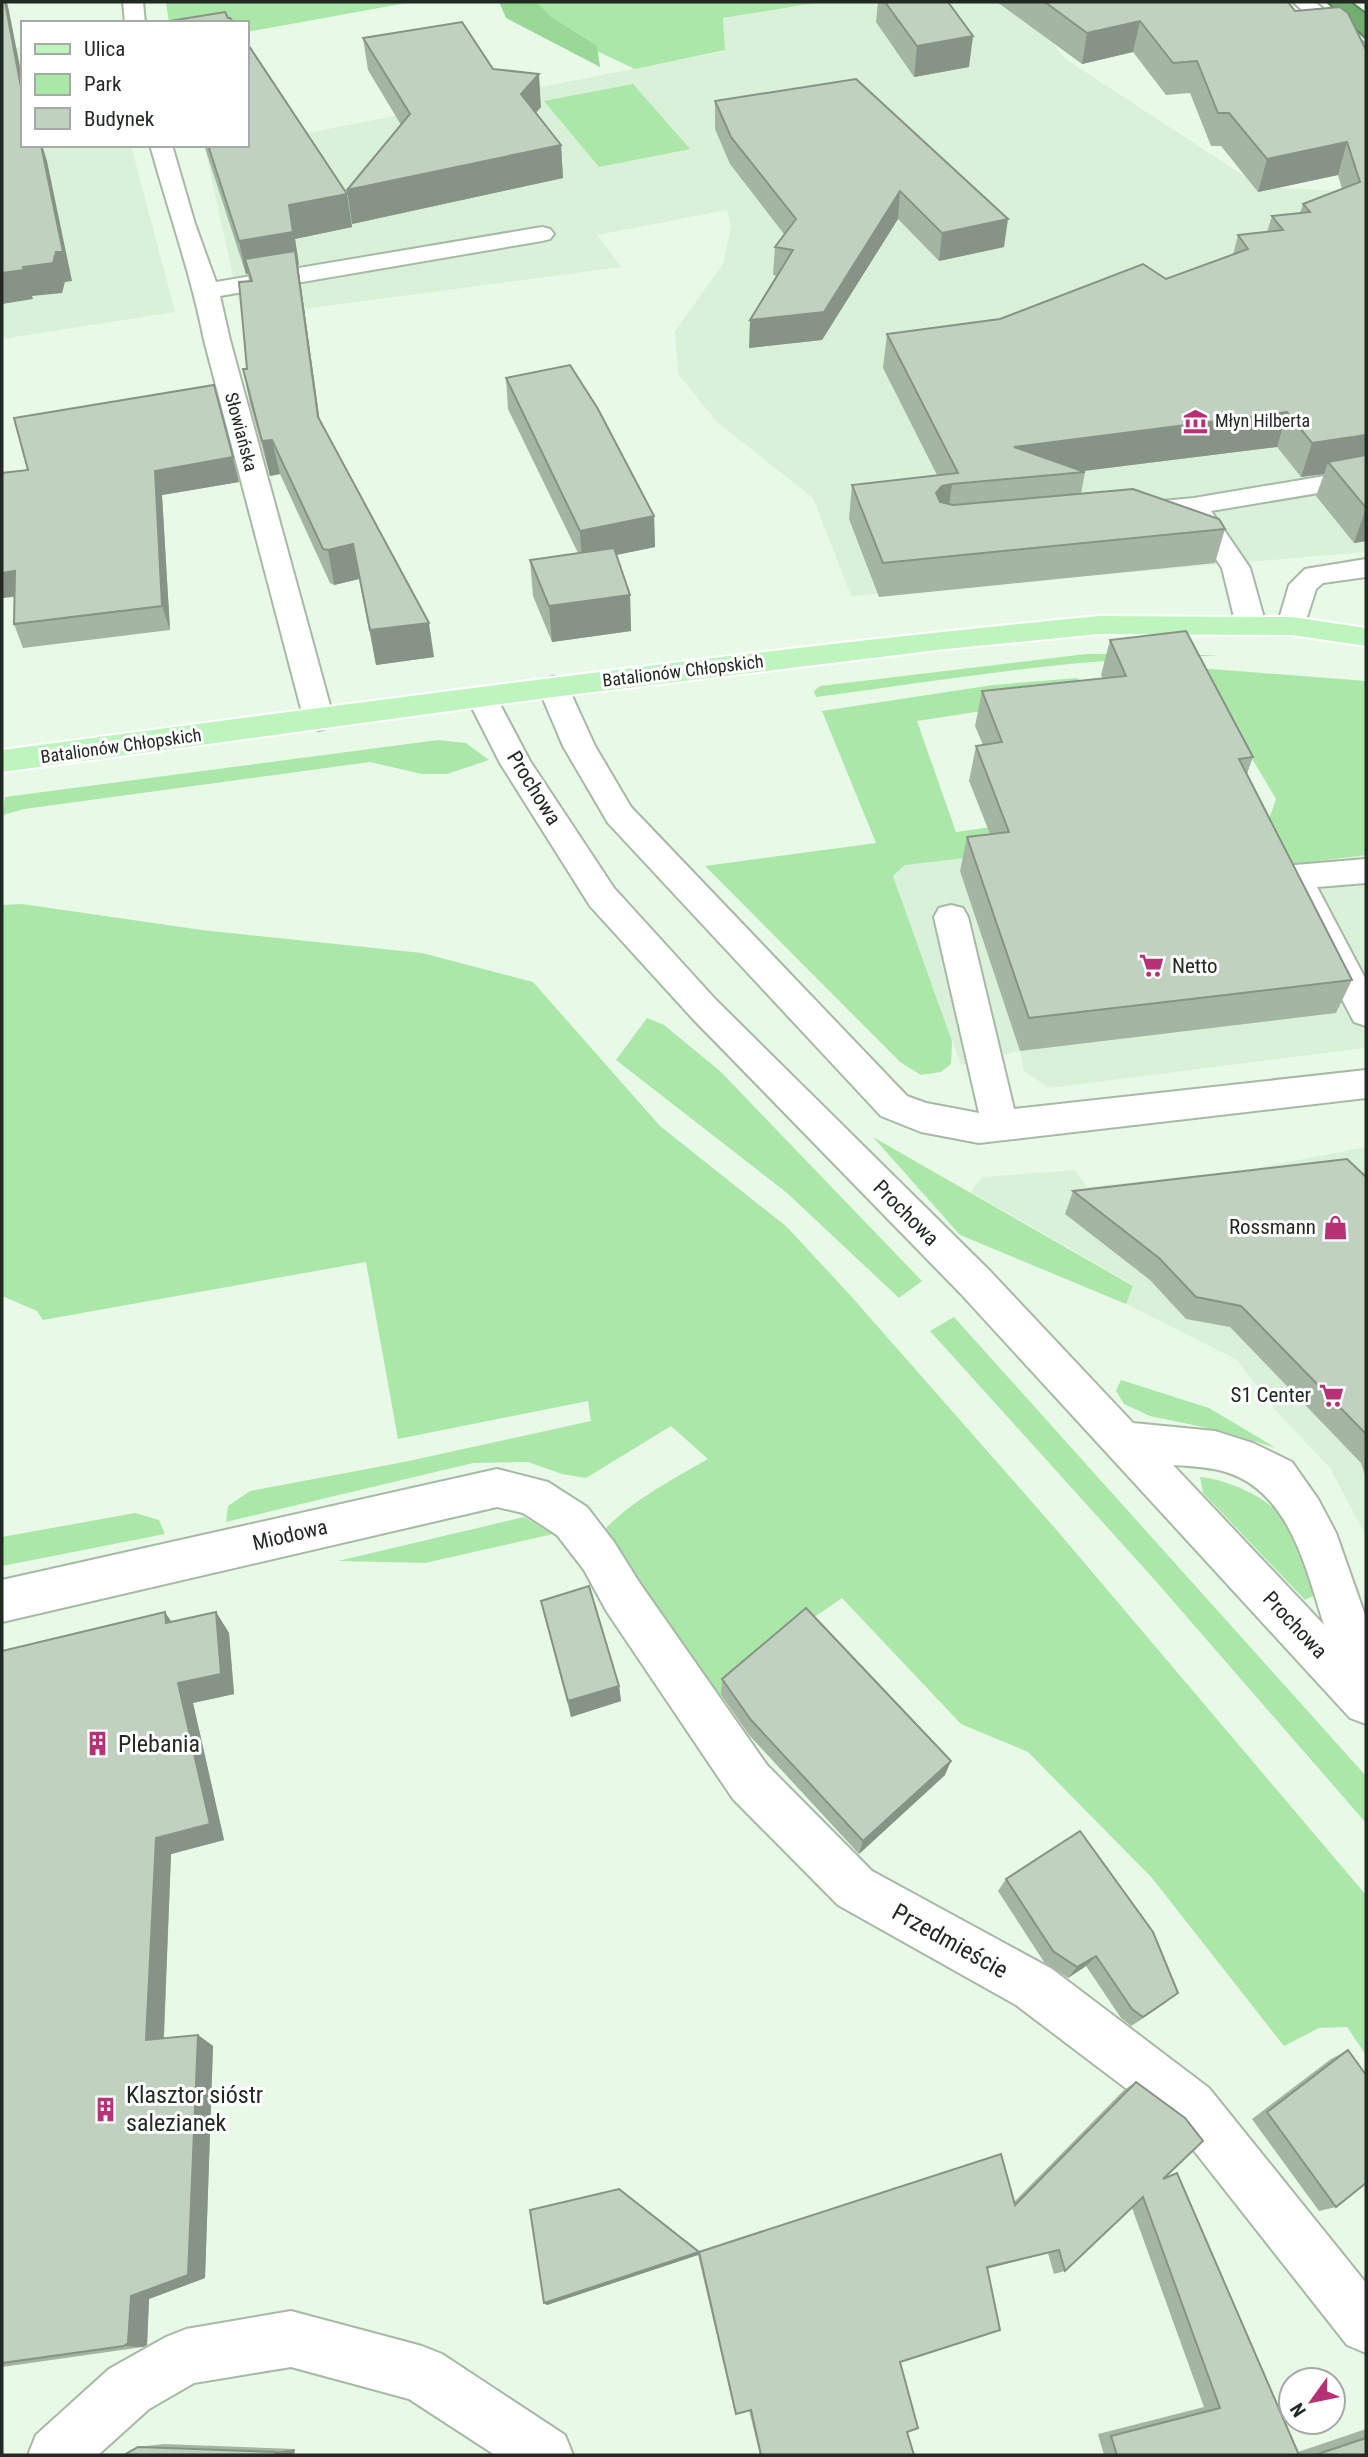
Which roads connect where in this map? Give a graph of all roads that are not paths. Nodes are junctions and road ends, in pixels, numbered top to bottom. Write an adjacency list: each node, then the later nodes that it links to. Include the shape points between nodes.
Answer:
1 (133, 2): 3 (street)
2 (1303, 2): 4 (street)
3 (135, 21)
4 (1366, 55)
5 (162, 147): 7 (street, Słowiańska)
6 (541, 234): 7 (street)
7 (206, 291): 17 (street, Słowiańska)
8 (1366, 477): 9 (street)
9 (1194, 506): 10 (street); 12 (street, via 1236,568)
10 (1098, 515)
11 (1366, 568): 13 (street, via 1315,575 1303,585)
12 (1251, 625): 13 (main road, Batalionów Chłopskich); 15 (main road, Batalionów Chłopskich, via 1099,625)
13 (1292, 626): 14 (main road, Batalionów Chłopskich)
14 (1366, 637)
15 (553, 687): 16 (main road, Batalionów Chłopskich); 23 (street, via 579,746 619,815 894,1106 921,1117 979,1128)
16 (482, 698): 17 (main road, Batalionów Chłopskich); 24 (street, Prochowa, via 516,763 603,897 704,1009 975,1282)
17 (319, 720): 18 (main road, Batalionów Chłopskich)
18 (2, 761)
19 (1366, 871): 21 (street, via 1295,877)
20 (951, 917): 23 (street)
21 (1366, 1013)
22 (1366, 1084): 23 (street)
23 (1000, 1126)
24 (1125, 1441): 27 (street, via 1215,1450 1277,1476 1321,1547); 28 (street, Prochowa)
25 (572, 1521): 26 (street, Miodowa, via 533,1496 497,1489); 29 (street, Przedmieście, via 750,1782 855,1888 1034,1987 1191,2106)
26 (2, 1601)
27 (1366, 1685)
28 (1366, 1702)
29 (1366, 2326)
30 (56, 2455): 31 (street, via 130,2389 186,2357 291,2339 422,2374)
31 (545, 2455)

